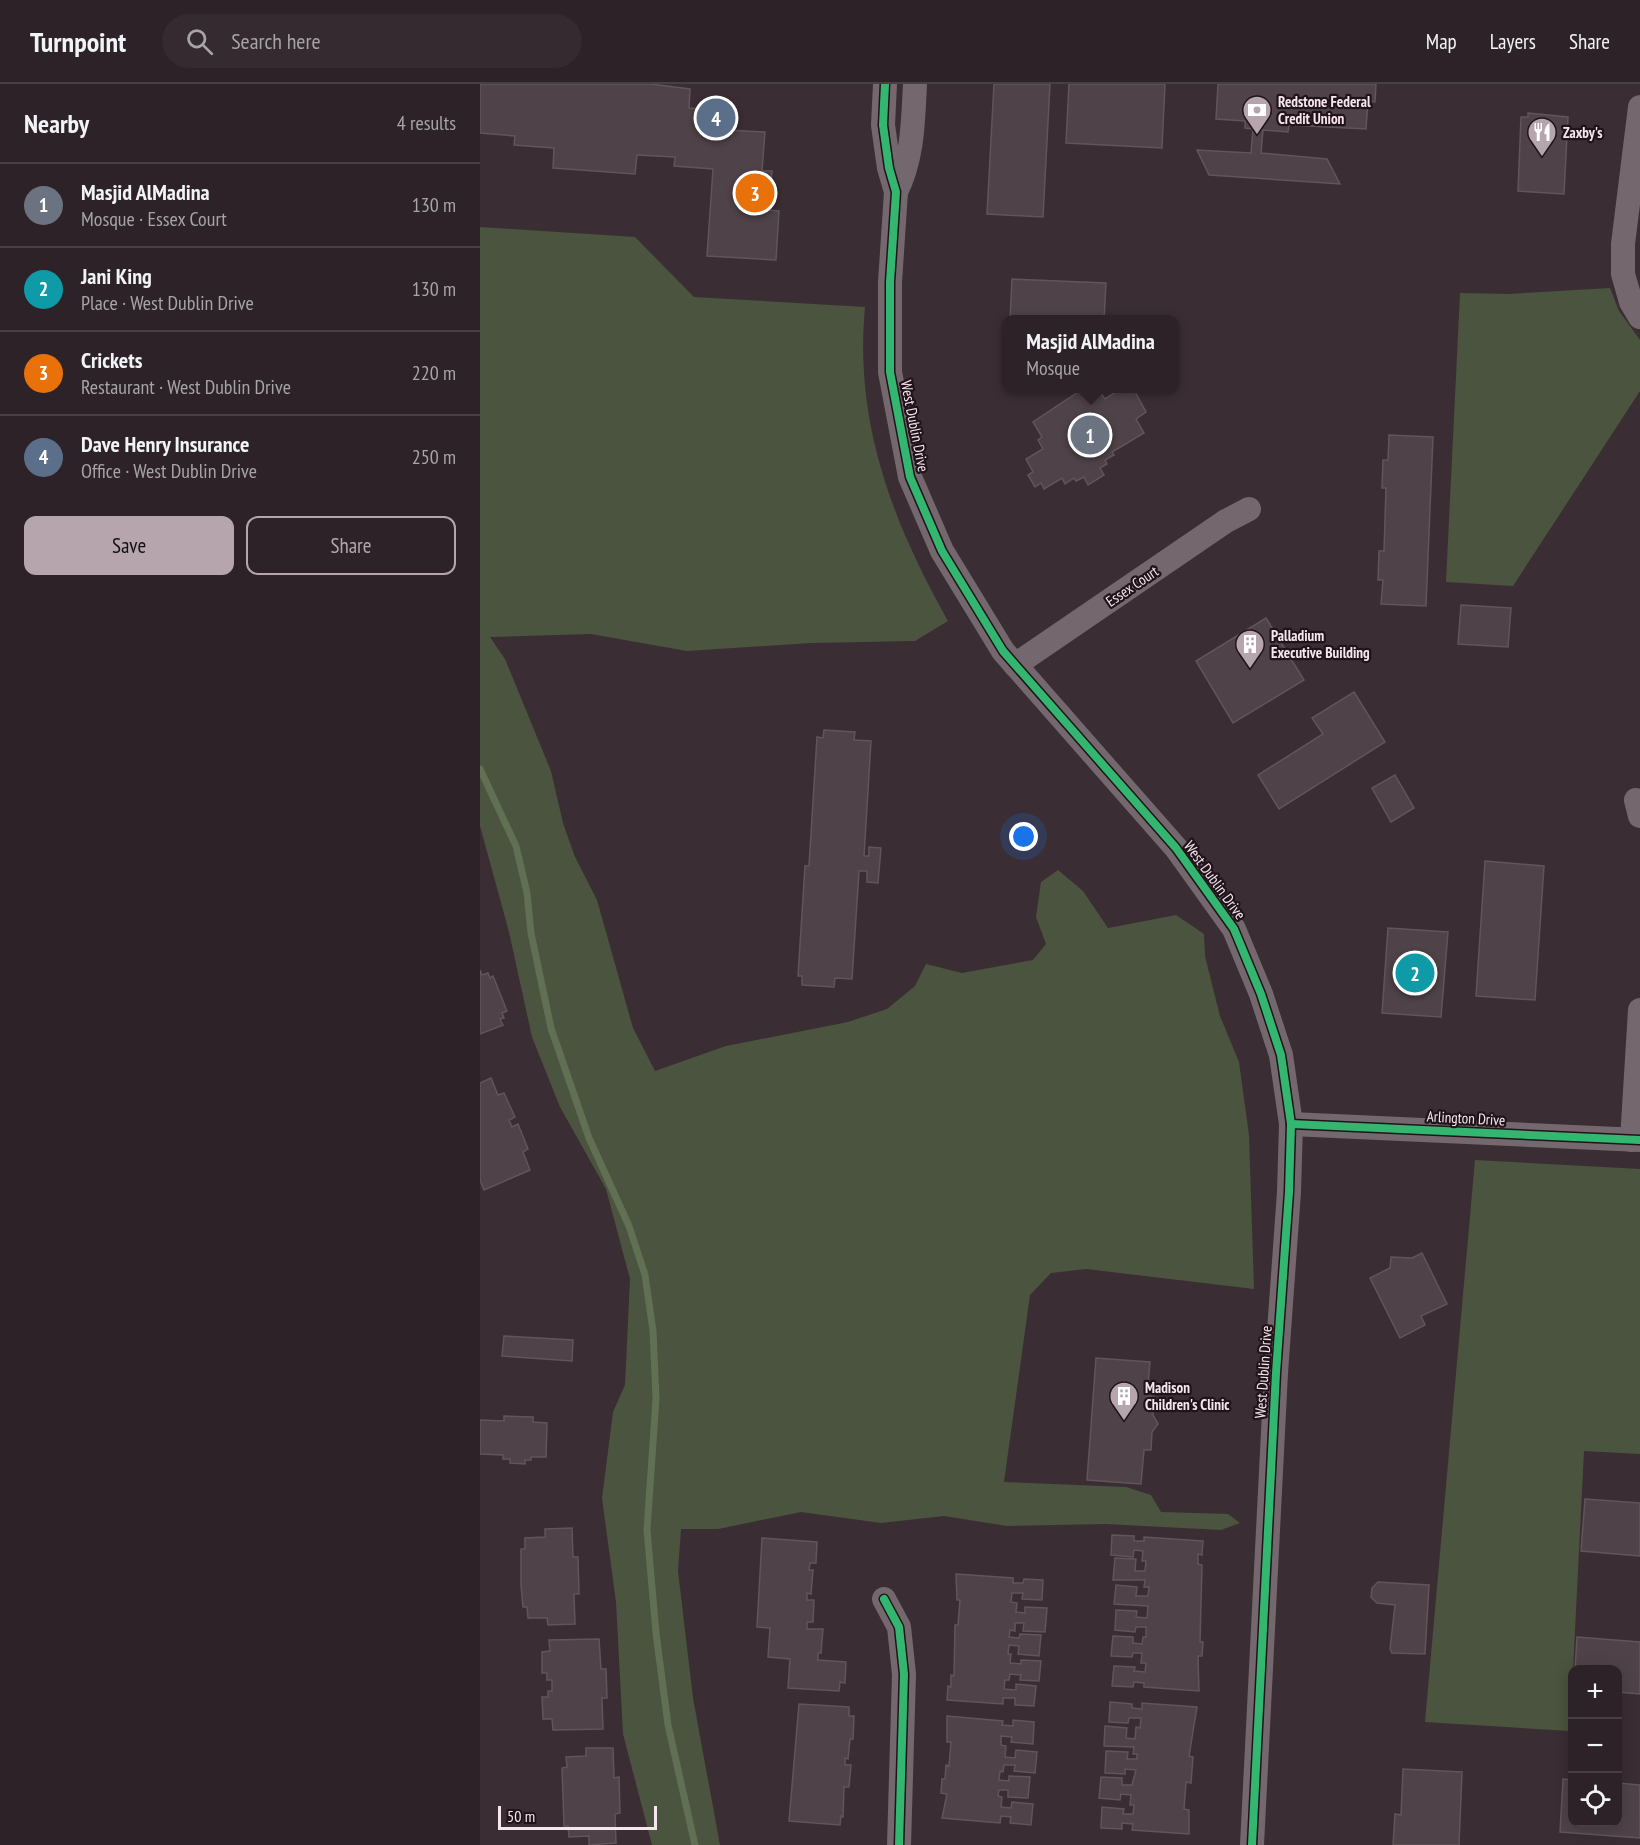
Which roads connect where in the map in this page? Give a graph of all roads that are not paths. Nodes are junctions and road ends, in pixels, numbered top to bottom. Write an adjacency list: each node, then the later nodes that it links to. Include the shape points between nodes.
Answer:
1 (885, 84): 4 (street, West Dublin Drive, via 883,125)
2 (915, 84): 4 (street, West Dublin Drive, via 913,138 906,172)
3 (1640, 107): 5 (street, via 1623,244 1623,274)
4 (896, 192): 7 (street, West Dublin Drive, via 890,372 910,477 942,551)
5 (1640, 317)
6 (1249, 509): 7 (street, Essex Court)
7 (1015, 665): 9 (street, West Dublin Drive, via 1176,848 1234,929 1281,1055)
8 (1640, 1010): 10 (street)
9 (1291, 1124): 10 (street, Arlington Drive); 13 (street, West Dublin Drive)
10 (1636, 1140)
11 (884, 1599): 12 (street, via 898,1627 904,1674)
12 (899, 1845)
13 (1252, 1845)

